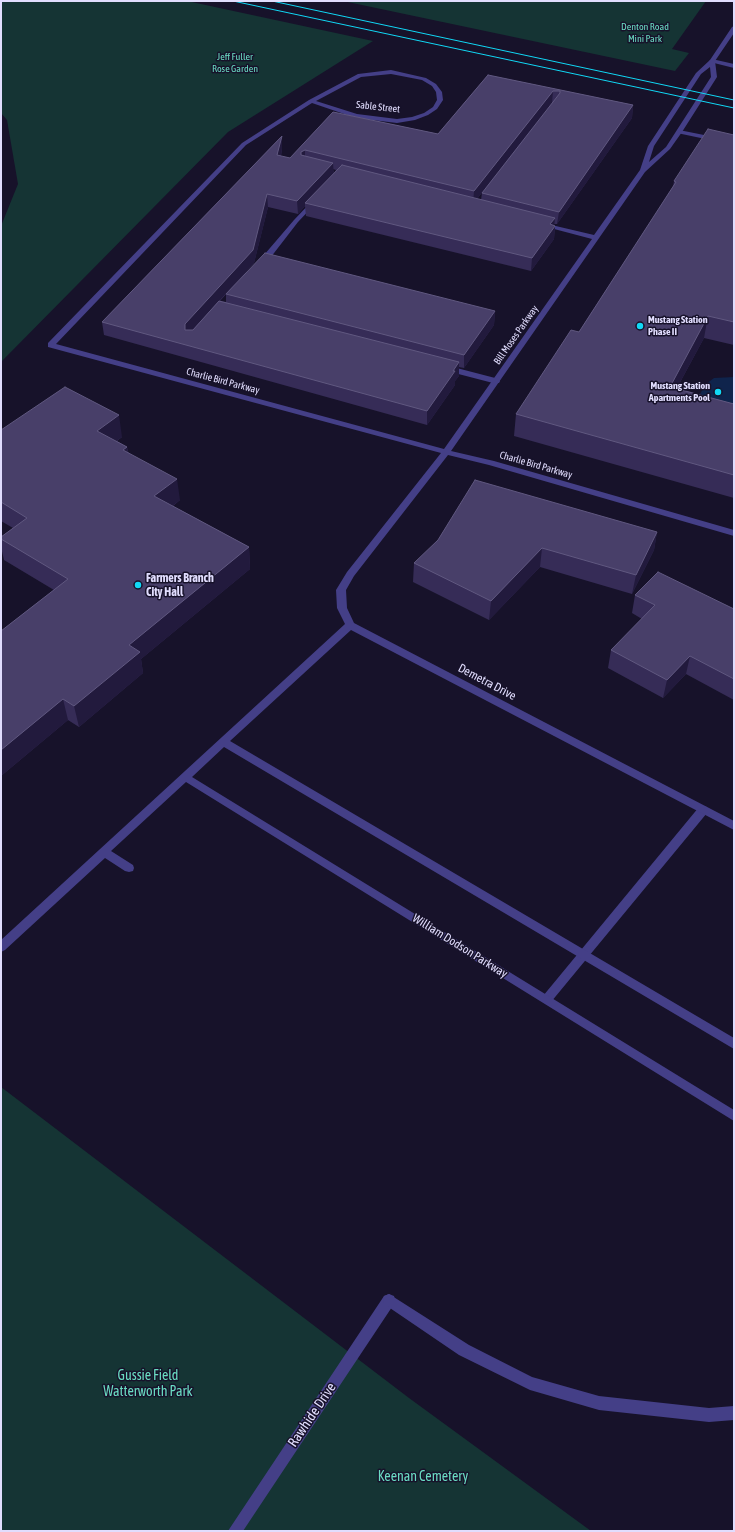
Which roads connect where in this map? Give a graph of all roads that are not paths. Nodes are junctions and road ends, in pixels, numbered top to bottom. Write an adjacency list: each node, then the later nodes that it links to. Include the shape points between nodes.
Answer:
1 (734, 28): 2 (street, Bill Moses Parkway)
2 (712, 61): 3 (street); 5 (street, Bill Moses Parkway, via 714,76); 7 (street, Bill Moses Parkway, via 699,73 651,146)
3 (734, 66)
4 (311, 101): 4 (street, Sable Street, via 360,75 391,72 424,79 439,92 440,100 435,108 426,114 397,121 356,116); 14 (street, Charlie Bird Parkway, via 244,144 51,345)
5 (680, 132): 6 (street); 7 (street, Bill Moses Parkway, via 668,148)
6 (734, 143)
7 (643, 171): 10 (street, Bill Moses Parkway)
8 (321, 195): 11 (street)
9 (533, 222): 10 (street)
10 (597, 238): 13 (street, Bill Moses Parkway)
11 (256, 269)
12 (434, 365): 13 (street)
13 (496, 381): 14 (street, Bill Moses Parkway)
14 (446, 452): 15 (street, Charlie Bird Parkway); 16 (street, Bill Moses Parkway, via 350,574 341,590 342,608)
15 (734, 533)
16 (350, 625): 17 (street); 19 (street, Demetra Drive)
17 (223, 742): 18 (street); 24 (street)
18 (185, 777): 21 (street); 25 (street, William Dodson Parkway)
19 (703, 810): 20 (street, Demetra Drive); 24 (street)
20 (734, 826)
21 (104, 852): 22 (street); 23 (street)
22 (129, 868)
23 (1, 948)
24 (582, 955): 25 (street); 26 (street)
25 (547, 999): 27 (street, William Dodson Parkway)
26 (734, 1044)
27 (734, 1116)
28 (734, 1413): 29 (street, Rawhide Drive, via 709,1415 599,1403 530,1384 464,1350 389,1300)
29 (235, 1531)

